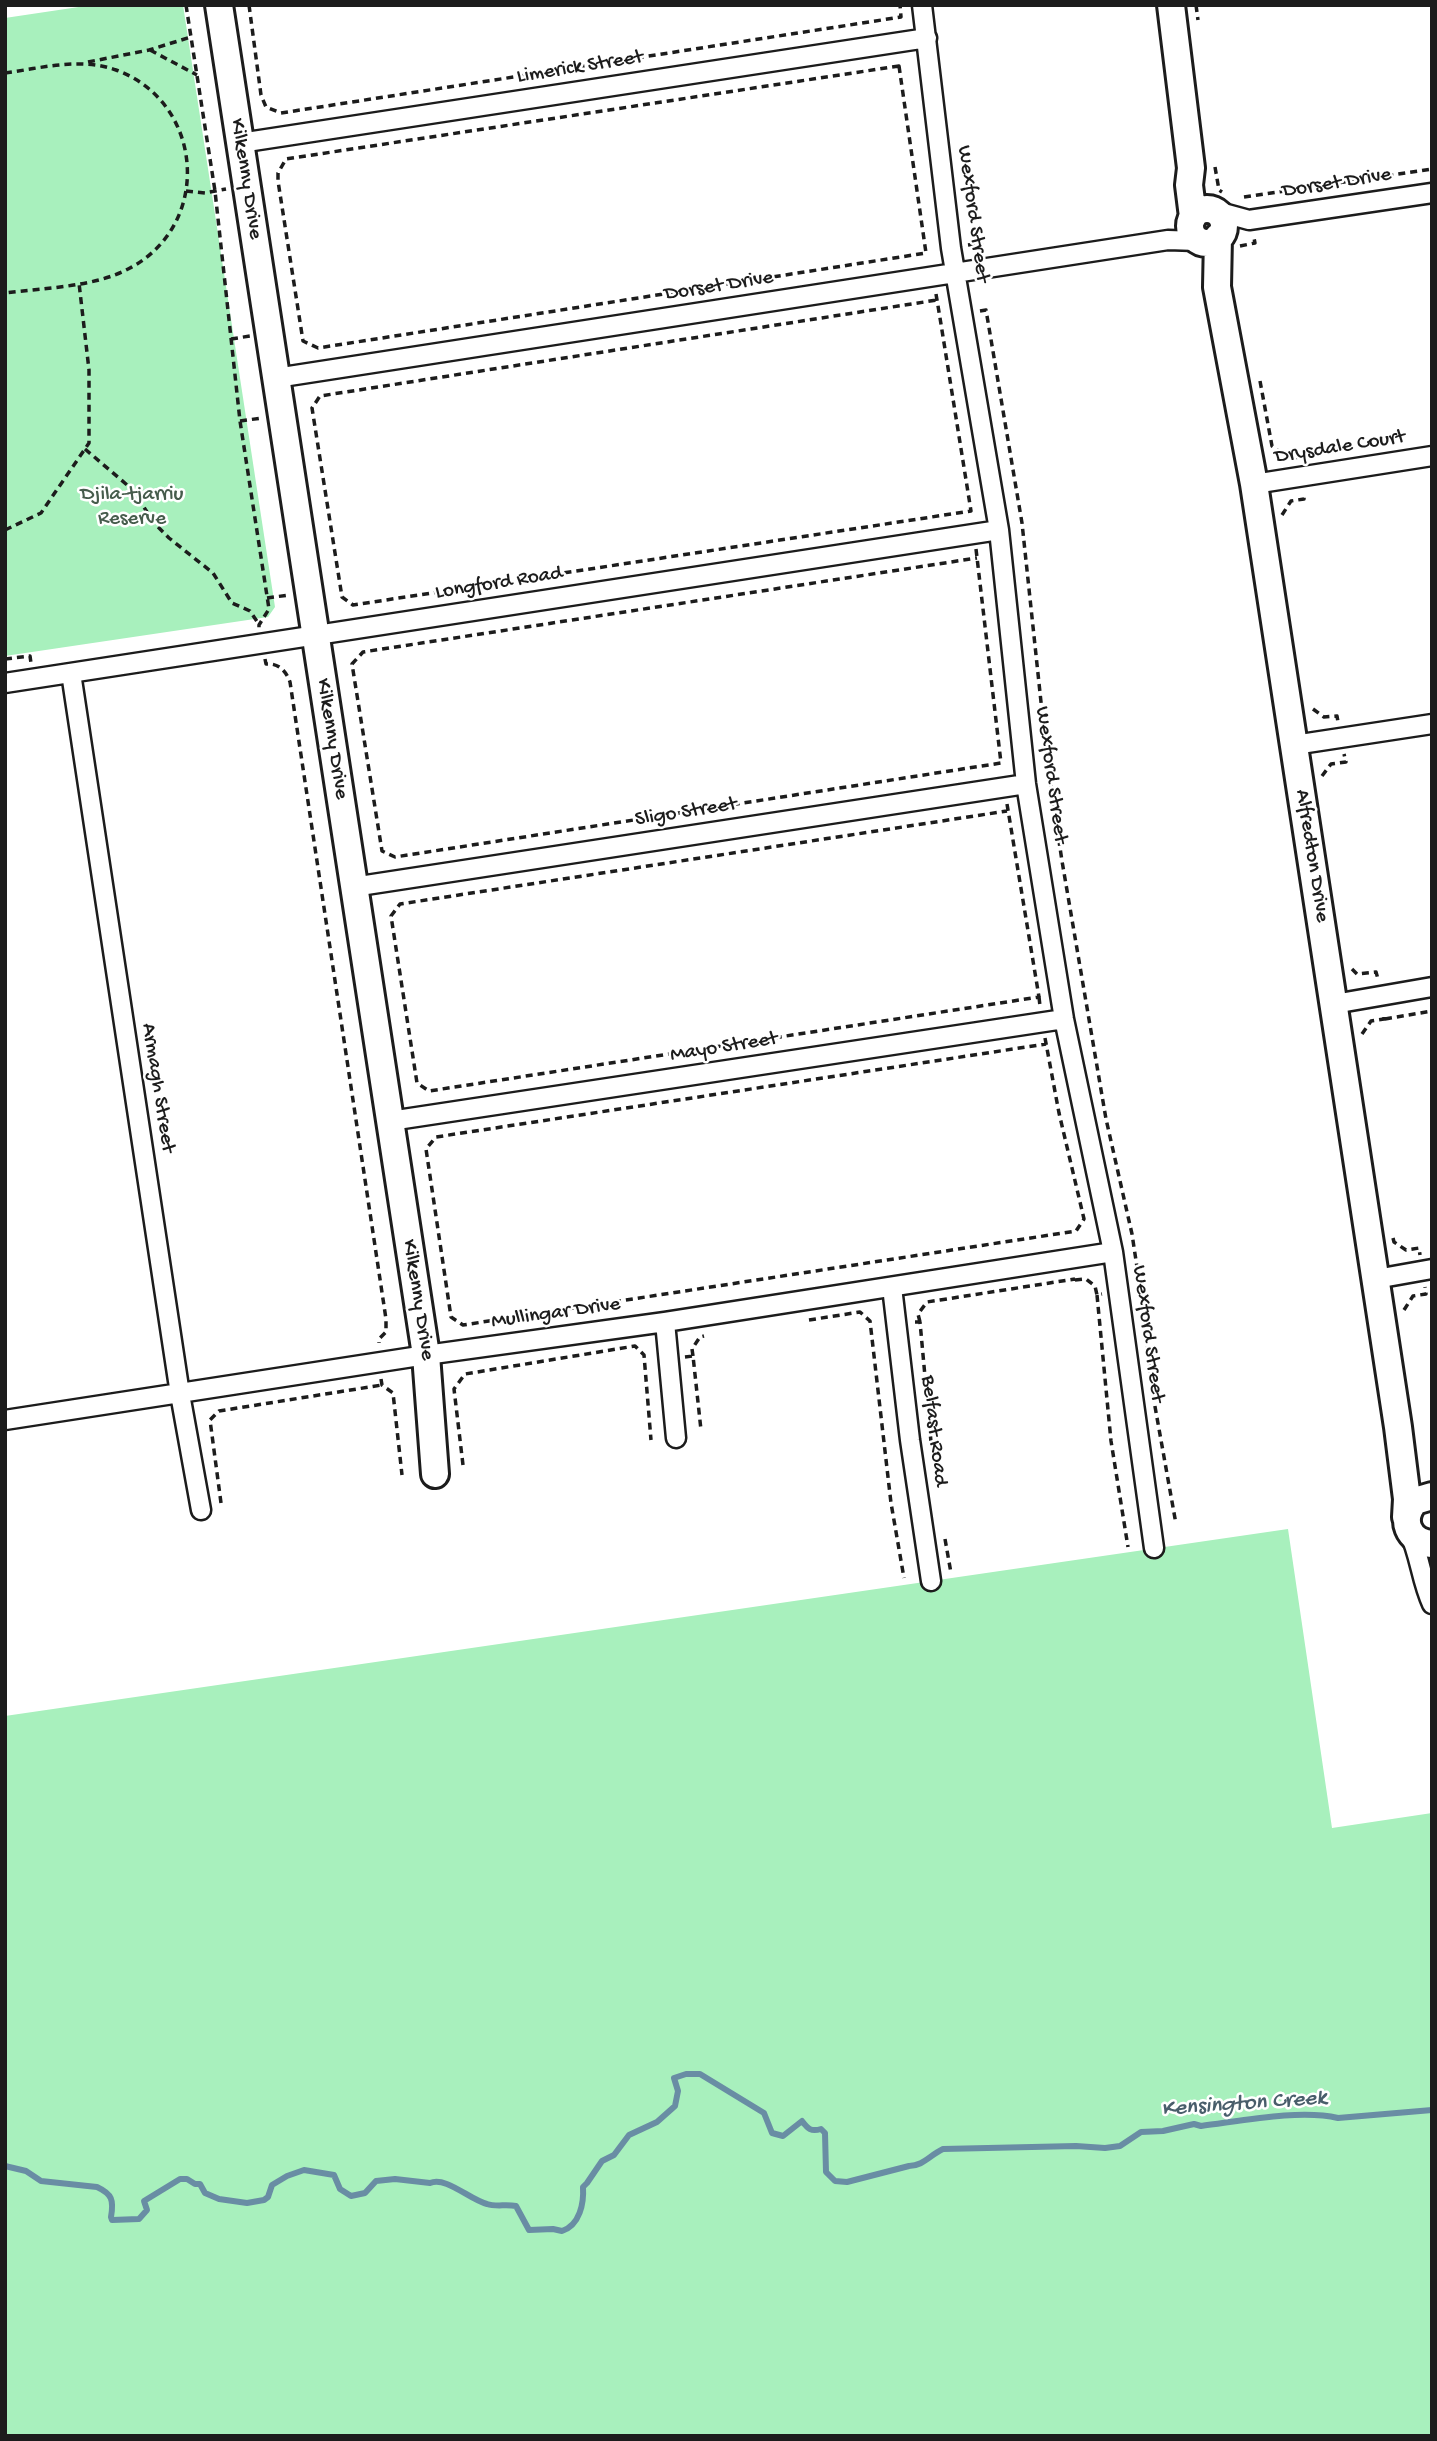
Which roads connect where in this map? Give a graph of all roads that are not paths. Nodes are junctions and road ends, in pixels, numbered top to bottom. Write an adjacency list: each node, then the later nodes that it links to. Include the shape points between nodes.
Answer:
1 (219, 5): 5 (street, Kilkenny Drive)
2 (922, 5): 4 (street, Wexford Street)
3 (1171, 5): 7 (street, Alfredton Drive, via 1203,168 1189,184)
4 (927, 38): 5 (street, Limerick Street); 8 (street, Wexford Street)
5 (240, 143): 9 (street, Kilkenny Drive)
6 (1432, 193): 7 (street, Dorset Drive, via 1249,220 1238,228)
7 (1211, 226): 8 (street, Dorset Drive, via 1168,240); 11 (street, Alfredton Drive, via 1209,272 1217,287)
8 (955, 274): 9 (street, Dorset Drive); 12 (street, Wexford Street)
9 (276, 378): 13 (street, Kilkenny Drive)
10 (1432, 456): 11 (street, Drysdale Court)
11 (1254, 484): 17 (street, Alfredton Drive)
12 (999, 530): 13 (street, Longford Road); 18 (street, Wexford Street)
13 (315, 636): 14 (street, Longford Road); 19 (street, Kilkenny Drive)
14 (71, 673): 15 (street, Longford Road); 30 (street, Armagh Street)
15 (5, 683)
16 (1432, 724): 17 (street)
17 (1294, 746): 21 (street, Alfredton Drive)
18 (1026, 784): 19 (street, Sligo Street); 22 (street, Wexford Street)
19 (353, 887): 23 (street, Kilkenny Drive)
20 (1432, 987): 21 (street)
21 (1334, 1004): 26 (street, Alfredton Drive)
22 (1064, 1019): 23 (street, Mayo Street); 24 (street, Wexford Street)
23 (390, 1121): 29 (street, Kilkenny Drive)
24 (1113, 1252): 27 (street, Mullingar Drive); 38 (street, Wexford Street)
25 (1427, 1270): 26 (street)
26 (1376, 1279): 32 (street, Alfredton Drive)
27 (892, 1287): 28 (street, Mullingar Drive); 39 (street, Belfast Road)
28 (666, 1322): 29 (street, Mullingar Drive); 33 (street)
29 (426, 1355): 30 (street, Mullingar Drive); 34 (street, Kilkenny Drive)
30 (180, 1394): 31 (street, Mullingar Drive); 36 (street, Armagh Street)
31 (5, 1420)
32 (1398, 1427): 35 (street, Alfredton Drive); 37 (street, Alfredton Drive)
33 (676, 1438)
34 (435, 1474)
35 (1432, 1494): 37 (street, via 1415,1501)
36 (201, 1510)
37 (1416, 1531): 40 (street, via 1423,1584)
38 (1154, 1548)
39 (931, 1581)
40 (1432, 1604)

